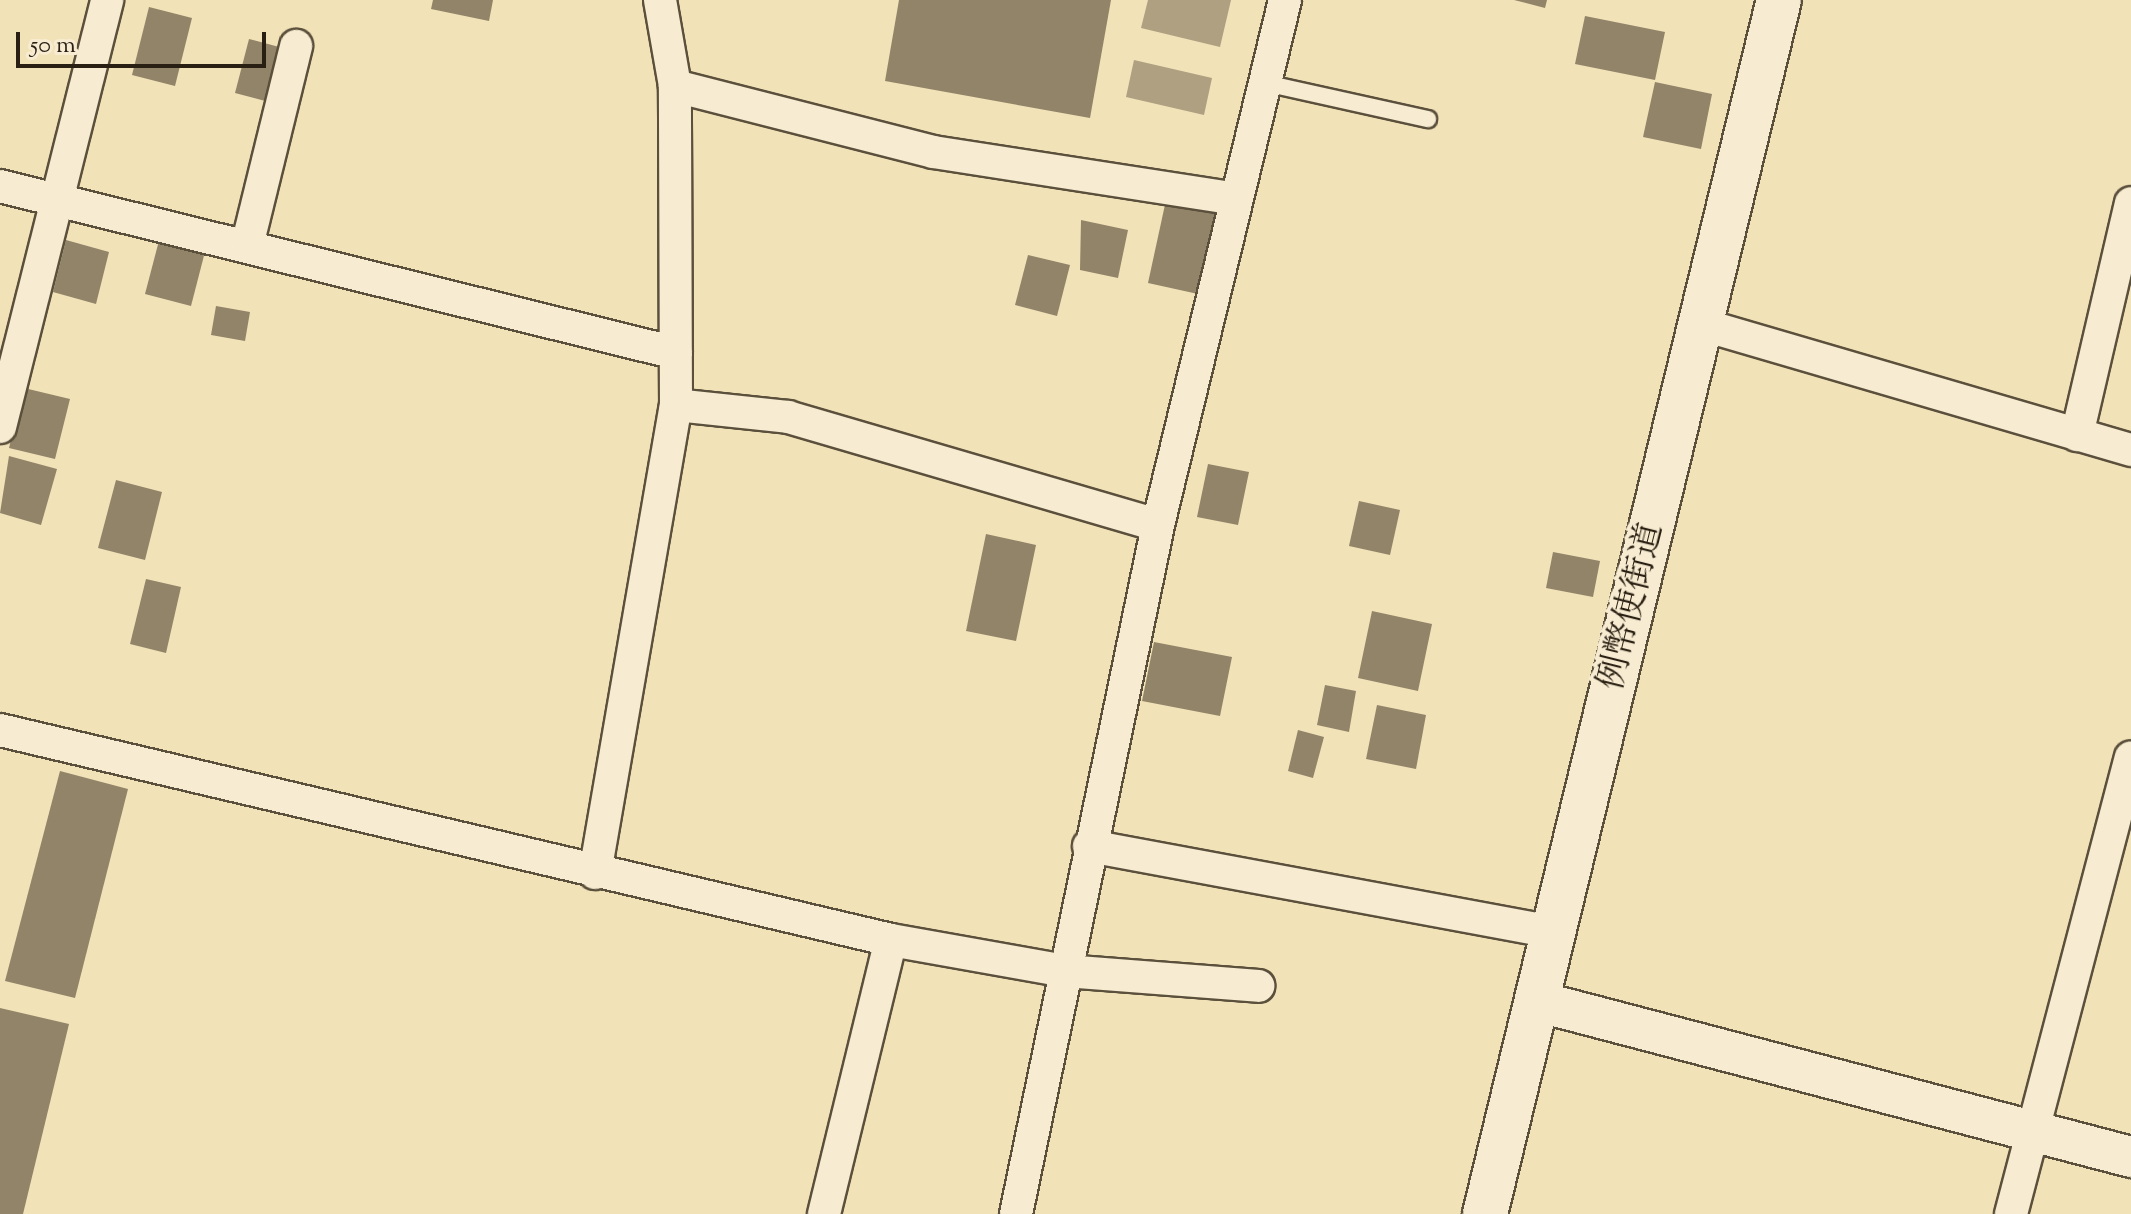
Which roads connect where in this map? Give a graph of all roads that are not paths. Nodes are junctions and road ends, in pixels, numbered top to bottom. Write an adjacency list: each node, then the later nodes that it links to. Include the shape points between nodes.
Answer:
1 (107, 0): 11 (street)
2 (660, 0): 7 (street)
3 (1285, 0): 6 (street)
4 (1779, 0): 14 (main road, 例幣使街道)
5 (296, 46): 13 (street)
6 (1265, 83): 8 (lane); 10 (street)
7 (675, 86): 10 (street, via 933,152); 15 (street)
8 (1428, 119)
9 (0, 186): 11 (street)
10 (1236, 199): 20 (street)
11 (56, 200): 13 (street); 17 (street)
12 (2131, 203): 18 (street)
13 (248, 242): 15 (street)
14 (1700, 324): 18 (street); 25 (main road, 例幣使街道)
15 (676, 353): 16 (street)
16 (676, 405): 20 (street, via 788,417); 24 (street)
17 (0, 427)
18 (2077, 435): 19 (street)
19 (2131, 450)
20 (1158, 525): 23 (street)
21 (0, 730): 24 (street)
22 (2131, 757): 30 (street)
23 (1089, 846): 25 (street); 27 (street)
24 (595, 873): 26 (street)
25 (1553, 932): 29 (main road, 例幣使街道)
26 (891, 940): 27 (street); 32 (street)
27 (1065, 971): 28 (street); 33 (street)
28 (1258, 986)
29 (1536, 1001): 30 (street); 34 (main road, 例幣使街道)
30 (2033, 1130): 31 (street); 35 (street)
31 (2131, 1157)
32 (824, 1214)
33 (1016, 1214)
34 (1485, 1214)
35 (2011, 1214)

